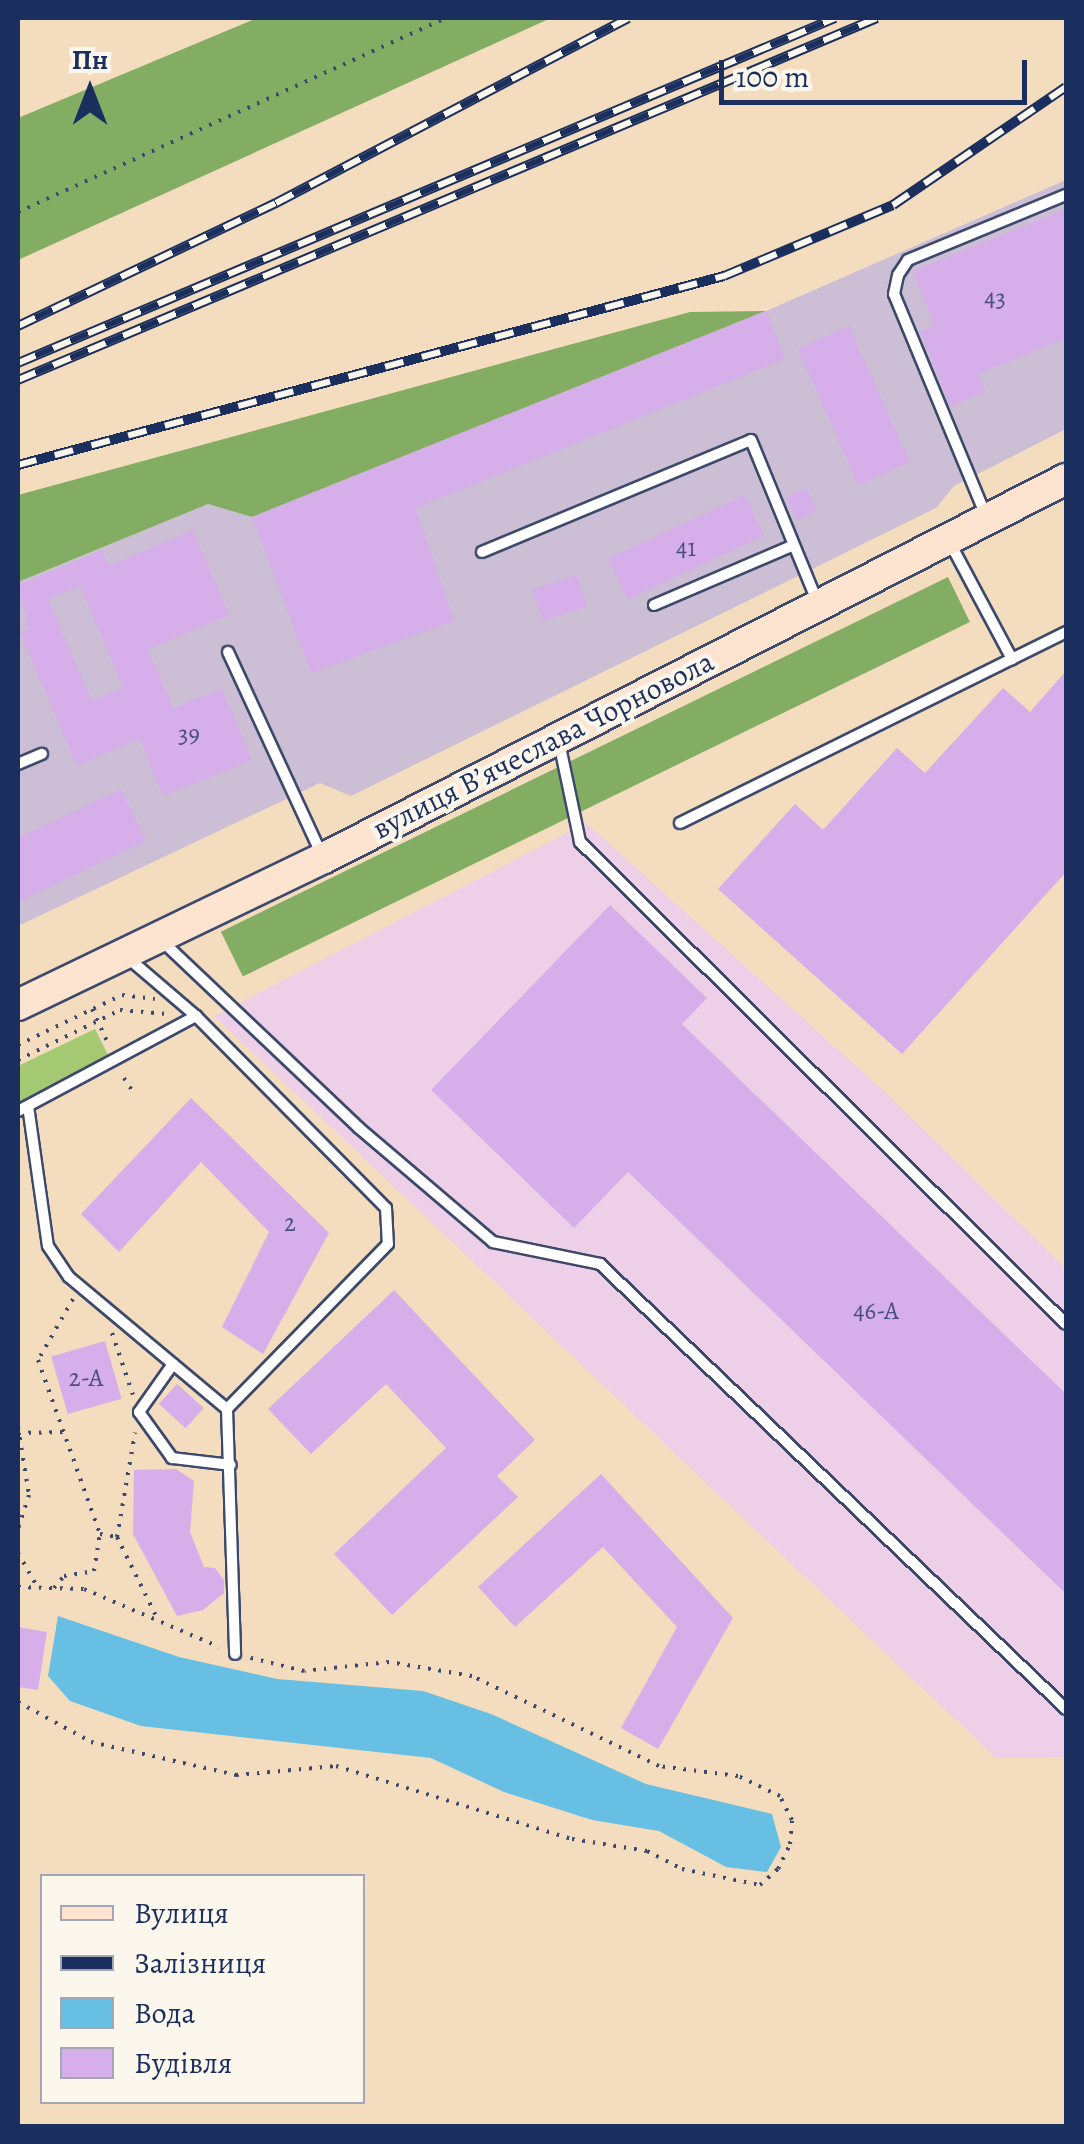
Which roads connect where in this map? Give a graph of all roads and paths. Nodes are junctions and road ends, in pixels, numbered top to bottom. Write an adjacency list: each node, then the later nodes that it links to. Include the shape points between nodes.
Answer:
1 (446, 18): 3 (path)
2 (1066, 195): 5 (lane, via 908,260 898,274 894,294)
3 (18, 212)
4 (1066, 479): 5 (main road, вулиця Вʼячеслава Чорновола)
5 (988, 519): 6 (main road, вулиця Вʼячеслава Чорновола)
6 (948, 539): 9 (main road, вулиця Вʼячеслава Чорновола); 13 (lane)
7 (794, 545): 8 (lane, via 751,440); 9 (lane); 10 (lane)
8 (482, 552)
9 (818, 604): 14 (main road, вулиця Вʼячеслава Чорновола)
10 (654, 605)
11 (1066, 632): 13 (lane)
12 (228, 652): 18 (lane)
13 (1012, 660): 17 (lane)
14 (558, 736): 18 (main road, вулиця Вʼячеслава Чорновола); 33 (lane, via 580,842)
15 (42, 754): 16 (lane)
16 (18, 764)
17 (680, 823)
18 (324, 858): 19 (main road, вулиця Вʼячеслава Чорновола)
19 (159, 939): 20 (main road, вулиця Вʼячеслава Чорновола); 48 (lane, via 359,1128 494,1242 600,1264)
20 (126, 956): 21 (lane); 22 (main road, вулиця Вʼячеслава Чорновола)
21 (168, 991): 23 (path, via 151,1002 122,996); 24 (lane)
22 (18, 1005)
23 (92, 1009): 25 (path); 26 (path)
24 (196, 1016): 25 (path, via 120,1010); 31 (lane); 35 (lane, via 386,1208 388,1244)
25 (98, 1020): 27 (path); 28 (path)
26 (18, 1045)
27 (113, 1058)
28 (18, 1060)
29 (124, 1078): 30 (path)
30 (135, 1095)
31 (23, 1109): 32 (lane, via 48,1246)
32 (81, 1286): 34 (lane); 37 (path, via 38,1360)
33 (1066, 1324)
34 (174, 1364): 35 (lane); 38 (lane, via 138,1412 172,1458)
35 (227, 1409): 38 (lane)
36 (19, 1431): 37 (path); 39 (path, via 28,1495)
37 (64, 1432): 40 (path)
38 (231, 1464): 46 (lane)
39 (18, 1528)
40 (100, 1534): 44 (path, via 94,1571 64,1576); 45 (path, via 117,1537)
41 (18, 1553): 43 (path)
42 (18, 1587): 43 (path)
43 (38, 1588): 44 (path)
44 (54, 1588): 45 (path, via 84,1590)
45 (158, 1620): 46 (path)
46 (235, 1654): 47 (path, via 304,1671 389,1662 472,1676 658,1766 738,1776 780,1796 792,1820 790,1844 760,1885 682,1869 647,1850 572,1839 336,1766 236,1775 91,1742)
47 (18, 1702)
48 (1066, 1710)

